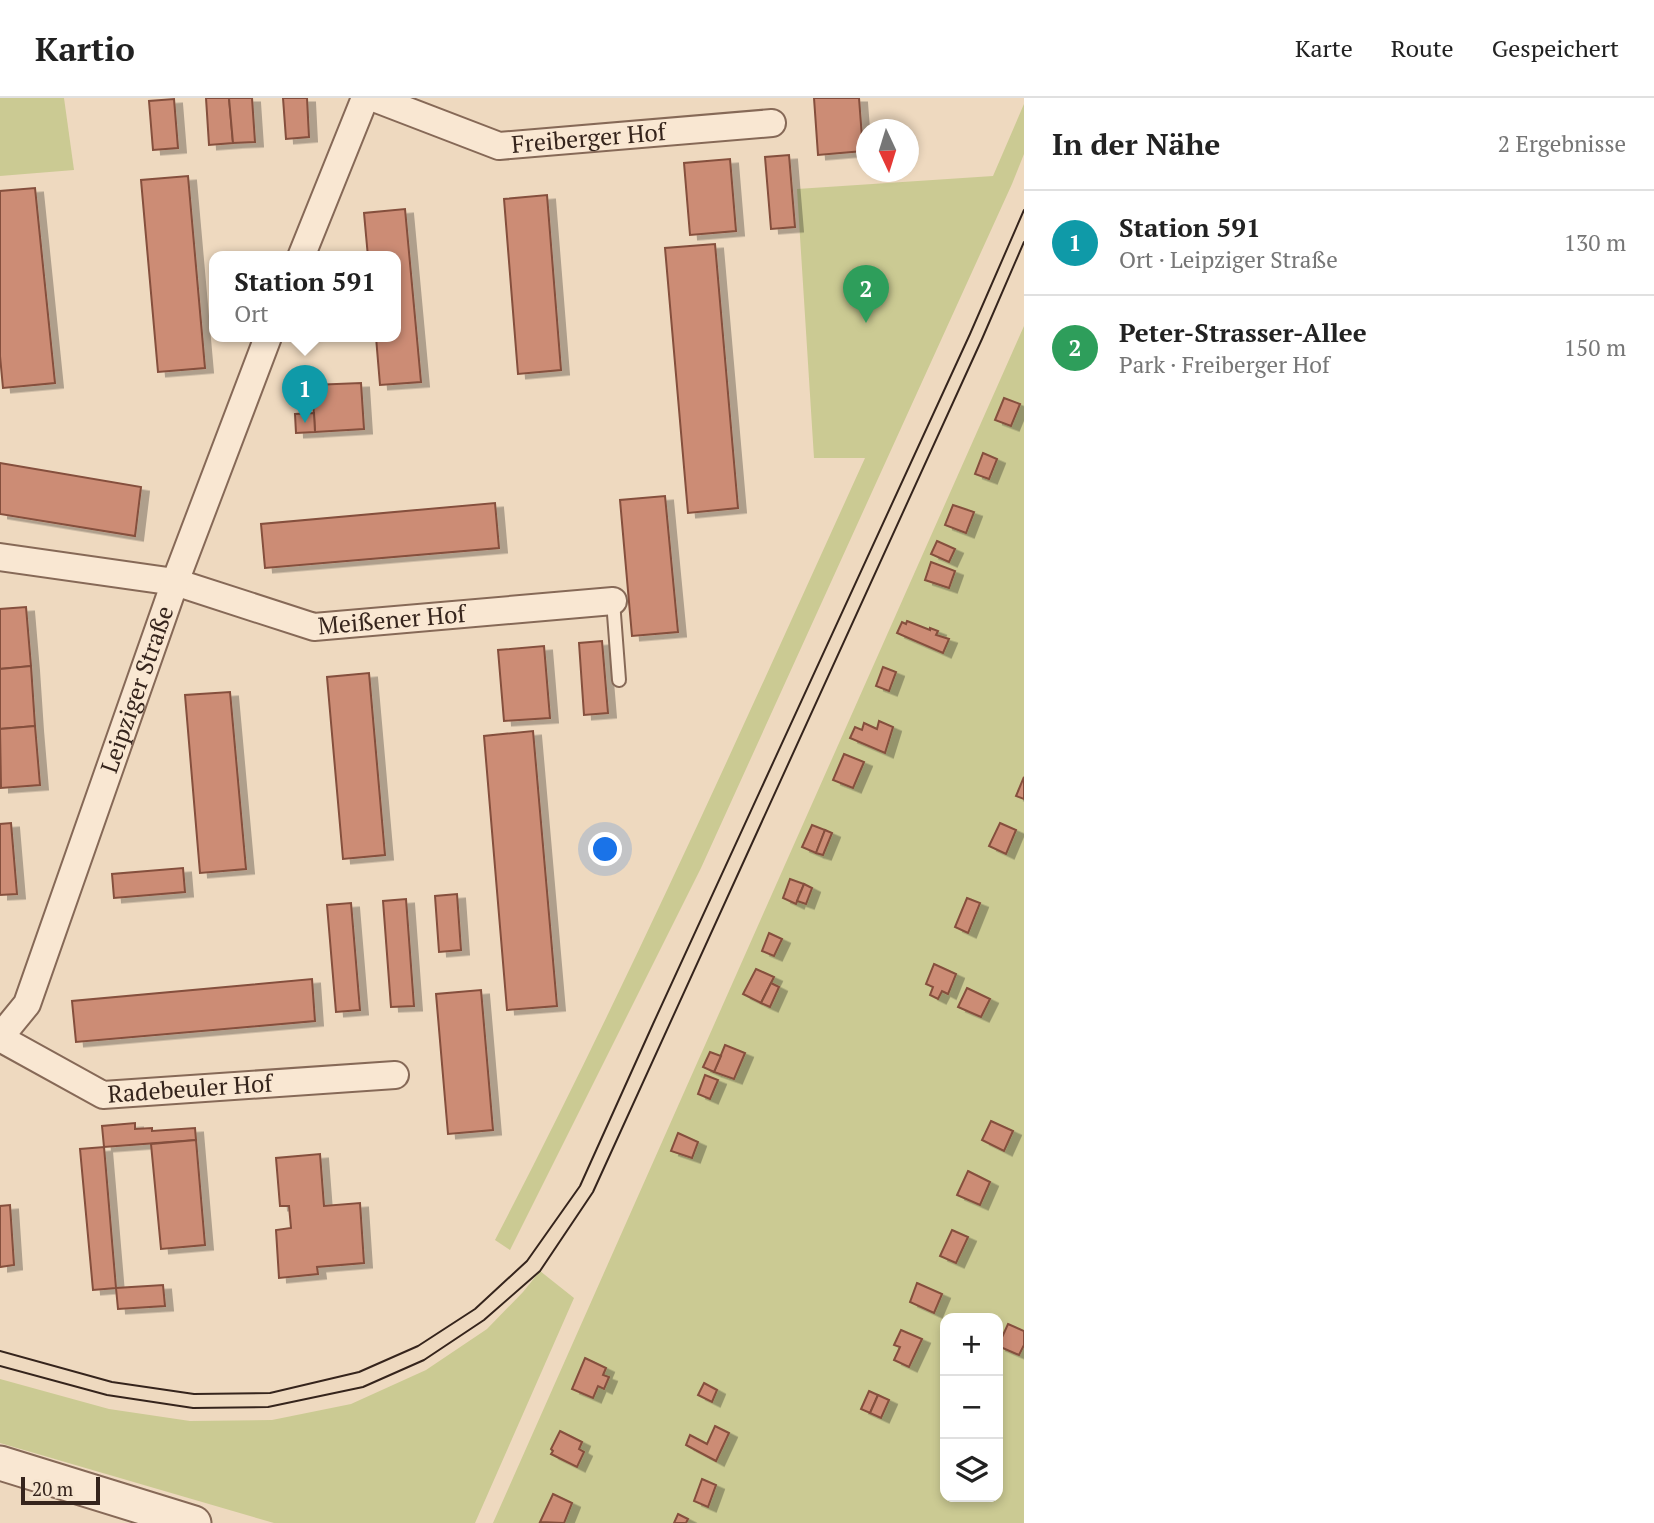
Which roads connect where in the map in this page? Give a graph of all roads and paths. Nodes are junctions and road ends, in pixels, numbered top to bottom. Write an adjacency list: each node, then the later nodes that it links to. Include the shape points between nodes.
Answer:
1 (365, 98): 4 (street)
2 (374, 98): 3 (street, Freiberger Hof, via 499,146)
3 (772, 123)
4 (303, 251)
5 (266, 342): 7 (street, Leipziger Straße)
6 (0, 557): 7 (street, Meißener Hof)
7 (175, 582): 8 (street, Meißener Hof, via 314,627); 10 (street, Leipziger Straße, via 27,1004)
8 (613, 601): 9 (lane)
9 (619, 680)
10 (0, 1037): 11 (street, Radebeuler Hof, via 103,1096)
11 (395, 1075)
12 (0, 1463): 13 (street)
13 (194, 1523)

